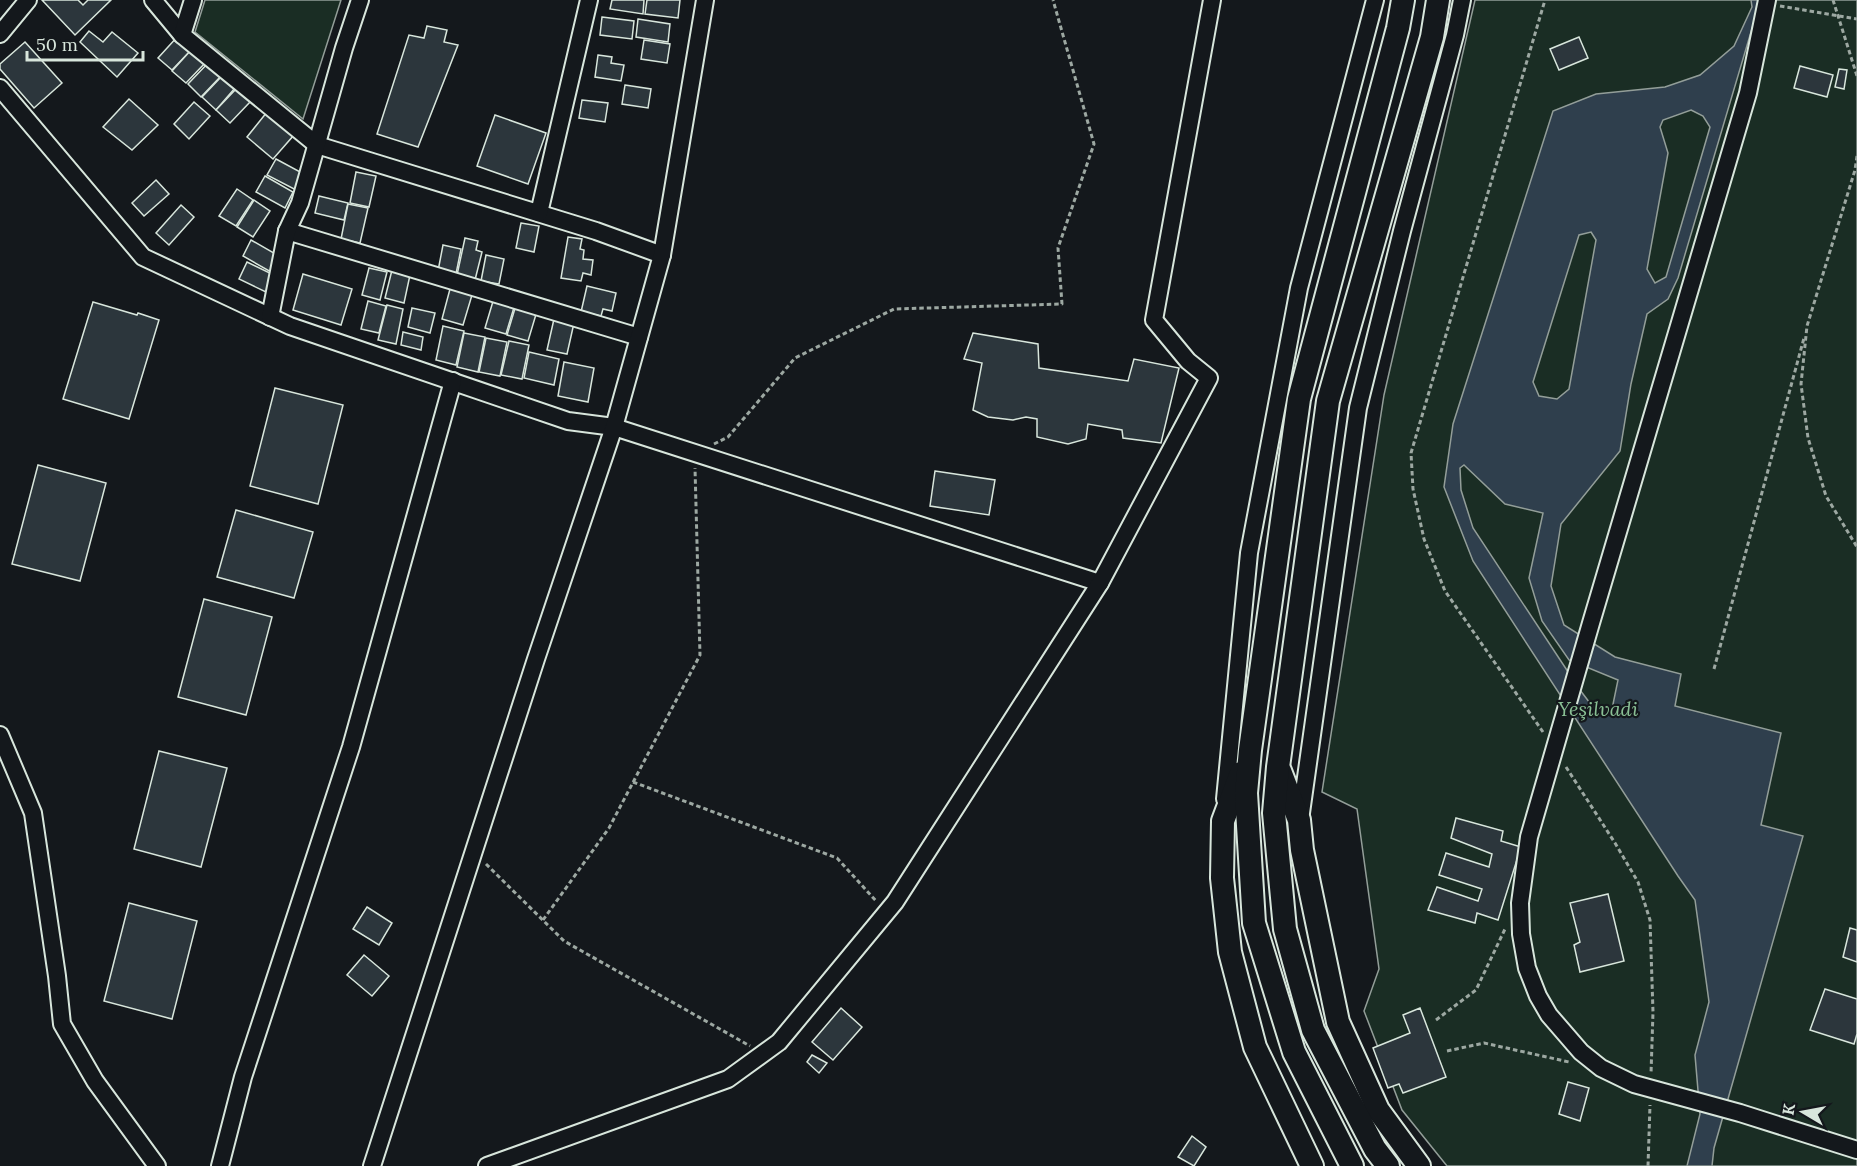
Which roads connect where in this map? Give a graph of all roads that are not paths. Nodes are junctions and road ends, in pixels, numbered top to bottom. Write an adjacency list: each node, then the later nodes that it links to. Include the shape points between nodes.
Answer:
1 (28, 0): 13 (street)
2 (153, 0): 14 (street)
3 (193, 0): 14 (street)
4 (360, 0): 16 (street)
5 (589, 0): 17 (street)
6 (705, 0): 19 (street)
7 (1212, 0): 24 (street, via 1154,320 1188,362 1209,378)
8 (1375, 0): 29 (street, via 1299,288 1251,541)
9 (1403, 0): 26 (main road, via 1299,399)
10 (1438, 0): 27 (main road, via 1432,37 1328,401)
11 (1462, 0): 28 (street, via 1358,408)
12 (1767, 2): 30 (street, via 1748,93 1529,837 1520,903 1521,934 1527,968 1549,1015 1581,1052 1601,1068 1634,1084)
13 (0, 34)
14 (182, 35): 16 (street)
15 (0, 88): 20 (street, via 144,257)
16 (317, 145): 17 (street); 18 (street, via 300,203)
17 (539, 213): 19 (street)
18 (287, 231): 20 (street); 21 (street)
19 (662, 255): 21 (street)
20 (270, 317): 22 (street)
21 (639, 337): 23 (street)
22 (453, 381): 23 (street, via 568,420); 32 (street, via 351,747 243,1077)
23 (614, 427): 24 (street); 33 (street)
24 (1100, 583): 34 (street, via 895,902 779,1042 728,1079)
25 (0, 735): 31 (street, via 33,813 62,1024 95,1081)
26 (1250, 750): 29 (main road); 36 (main road, via 1246,793 1254,923 1294,1052)
27 (1278, 767): 28 (main road); 37 (main road, via 1274,813 1285,929 1313,1030 1375,1149)
28 (1299, 820): 38 (main road, via 1338,1022 1378,1110)
29 (1223, 821): 35 (main road, via 1222,878 1232,962 1255,1047)
30 (1857, 1150)
31 (157, 1166)
32 (220, 1166)
33 (372, 1166)
34 (487, 1166)
35 (1312, 1166)
36 (1352, 1166)
37 (1388, 1166)
38 (1419, 1166)

